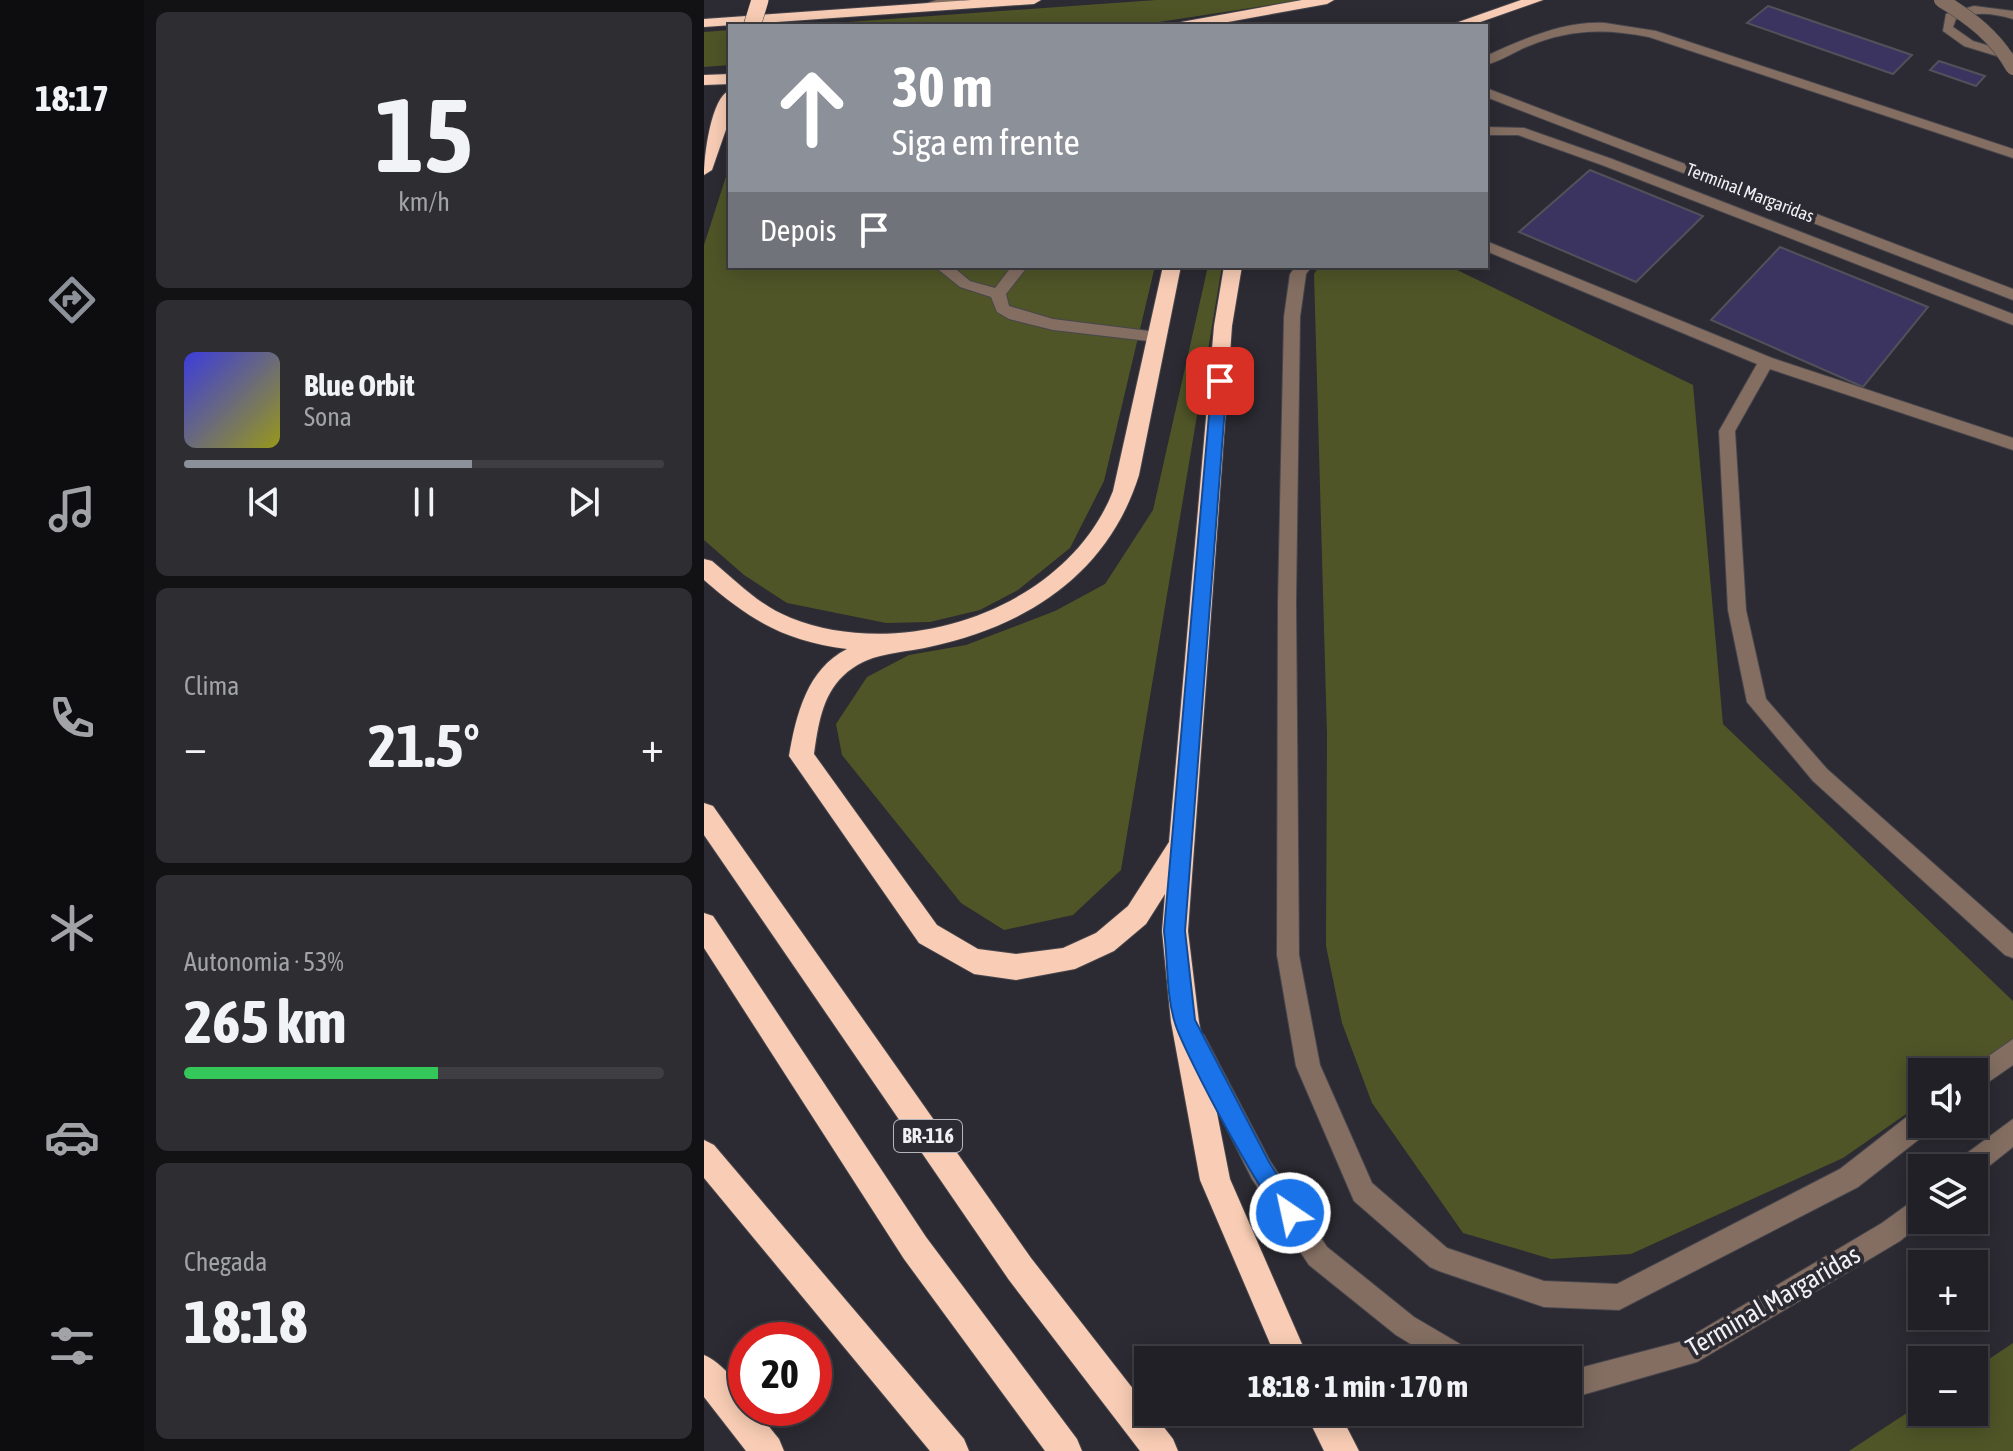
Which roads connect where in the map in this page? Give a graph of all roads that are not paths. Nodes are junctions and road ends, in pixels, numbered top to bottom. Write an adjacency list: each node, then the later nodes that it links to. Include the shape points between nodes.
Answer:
1 (760, 0): 11 (highway, bridge)
2 (959, 0): 8 (lane)
3 (1034, 0): 8 (highway)
4 (1327, 0): 12 (highway)
5 (1536, 0): 13 (highway)
6 (1941, 0): 17 (lane, bridge, via 1987,30)
7 (1967, 0): 14 (lane)
8 (880, 13): 10 (highway)
9 (2013, 15): 15 (lane, via 1967,10 1950,17 1947,28 1967,42)
10 (704, 23)
11 (753, 24)
12 (1192, 24)
13 (1460, 24)
14 (2003, 29)
15 (2013, 57)
16 (1488, 60): 23 (lane, via 1563,32 1612,26 1652,34)
17 (2013, 68)
18 (728, 79): 19 (highway)
19 (704, 80)
20 (1488, 93): 32 (lane, Terminal Margaridas)
21 (728, 102): 24 (highway)
22 (1488, 131): 33 (lane, via 1519,131 1607,162)
23 (2013, 154)
24 (704, 170)
25 (1488, 247): 35 (lane)
26 (945, 268): 31 (lane, via 965,284)
27 (1018, 268): 31 (lane)
28 (1172, 268): 34 (highway)
29 (1233, 268): 40 (highway, via 1223,326)
30 (1302, 268): 47 (lane, via 1292,317 1288,955 1308,1066 1363,1192 1439,1258 1544,1294 1619,1297 1849,1178)
31 (998, 294): 34 (lane, via 999,304 1016,316)
32 (2013, 295)
33 (2013, 320)
34 (1157, 337): 38 (highway, via 1134,453 1108,525 1078,563 1051,585 1012,609)
35 (1766, 362): 36 (lane); 42 (lane, via 1727,431 1737,610 1757,702 1820,775)
36 (2013, 444)
37 (704, 567): 38 (highway, via 760,614 812,634 859,642)
38 (931, 638): 40 (highway, via 864,650 827,674 808,715 801,756 928,934 974,961 1016,967 1065,960 1105,942 1137,915)
39 (704, 814): 59 (highway, BR-116, via 1020,1269)
40 (1183, 843): 43 (highway, via 1175,931)
41 (704, 925): 58 (highway, via 915,1248)
42 (2013, 948)
43 (1185, 1022): 51 (highway, via 1215,1180); 52 (lane, via 1261,1170 1318,1256 1405,1326)
44 (2013, 1050): 45 (lane)
45 (1988, 1069)
46 (2013, 1131): 48 (lane)
47 (1908, 1132)
48 (1985, 1154)
49 (704, 1155): 57 (highway)
50 (1908, 1218): 54 (lane, Terminal Margaridas, via 1688,1353)
51 (1287, 1346)
52 (1439, 1346)
53 (704, 1371): 56 (highway)
54 (1582, 1381)
55 (1329, 1426): 60 (highway)
56 (767, 1451)
57 (952, 1451)
58 (1065, 1451)
59 (1161, 1451)
60 (1342, 1451)

